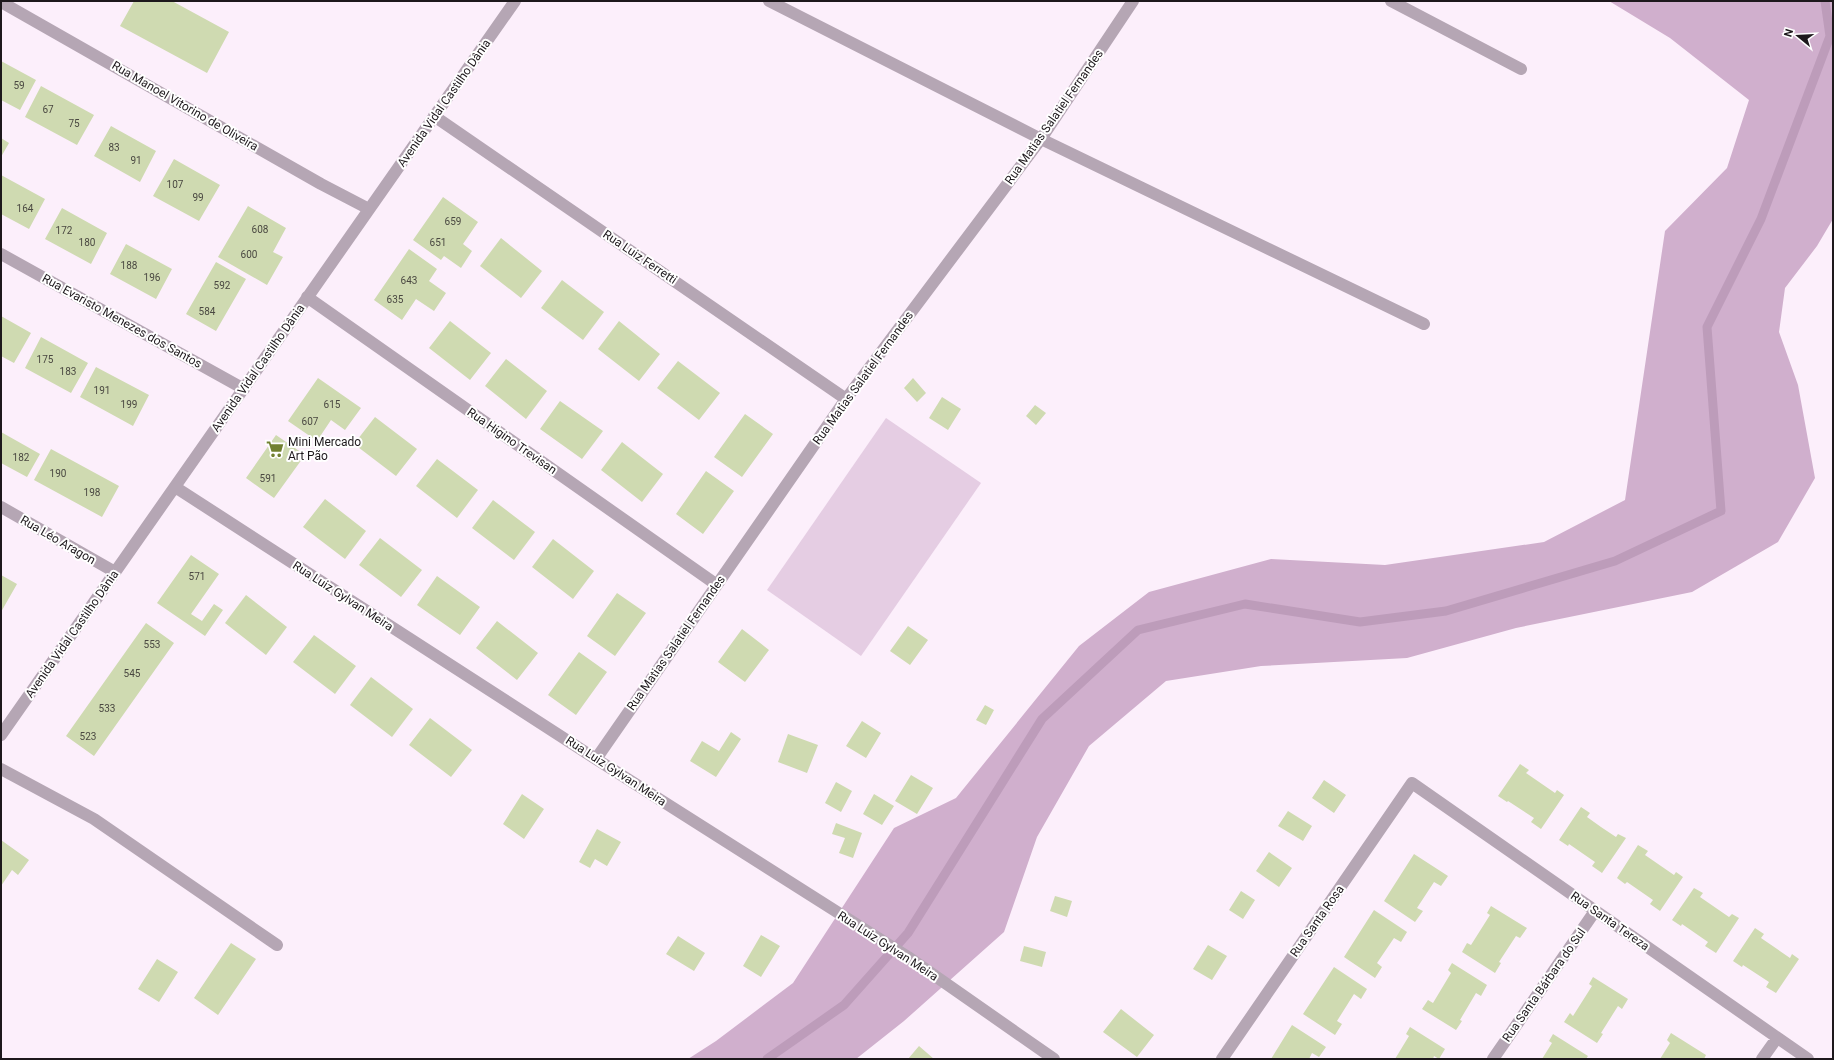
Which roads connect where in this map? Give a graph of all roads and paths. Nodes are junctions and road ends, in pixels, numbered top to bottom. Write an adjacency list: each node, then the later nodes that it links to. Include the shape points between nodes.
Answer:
1 (515, 1): 7 (street, Avenida Vidal Castilho Dânia)
2 (769, 1): 8 (street)
3 (1133, 1): 8 (street, Rua Matias Salatiel Fernandes)
4 (1391, 1): 6 (street)
5 (1, 2): 9 (street, Rua Manoel Vitorino de Oliveira)
6 (1521, 69)
7 (434, 116): 9 (street, Avenida Vidal Castilho Dânia); 14 (street, Rua Luiz Ferretti)
8 (1041, 139): 12 (street); 14 (street, Rua Matias Salatiel Fernandes)
9 (370, 209): 11 (street, Avenida Vidal Castilho Dânia)
10 (1, 254): 13 (street, Rua Evaristo Menezes dos Santos)
11 (308, 297): 13 (street, Avenida Vidal Castilho Dânia); 18 (street, Rua Higino Trevisan)
12 (1424, 324)
13 (244, 388): 15 (street, Avenida Vidal Castilho Dânia)
14 (846, 399): 18 (street, Rua Matias Salatiel Fernandes)
15 (175, 487): 17 (street, Avenida Vidal Castilho Dânia); 20 (street, Rua Luiz Gylvan Meira)
16 (1, 508): 17 (street, Rua Léo Aragon)
17 (115, 572): 19 (street, Avenida Vidal Castilho Dânia)
18 (717, 585): 20 (street, Rua Matias Salatiel Fernandes)
19 (1, 735)
20 (596, 759): 26 (street, Rua Luiz Gylvan Meira, via 908,957)
21 (1, 769): 24 (street, via 94,819)
22 (1412, 783): 23 (street, Rua Santa Tereza); 27 (street, Rua Santa Rosa)
23 (1595, 911): 25 (street, Rua Santa Tereza); 28 (street, Rua Santa Bárbara do Sul)
24 (277, 945)
25 (1777, 1038): 29 (street); 30 (street, Rua Santa Tereza)
26 (1054, 1059)
27 (1222, 1059)
28 (1493, 1059)
29 (1762, 1059)
30 (1808, 1059)

